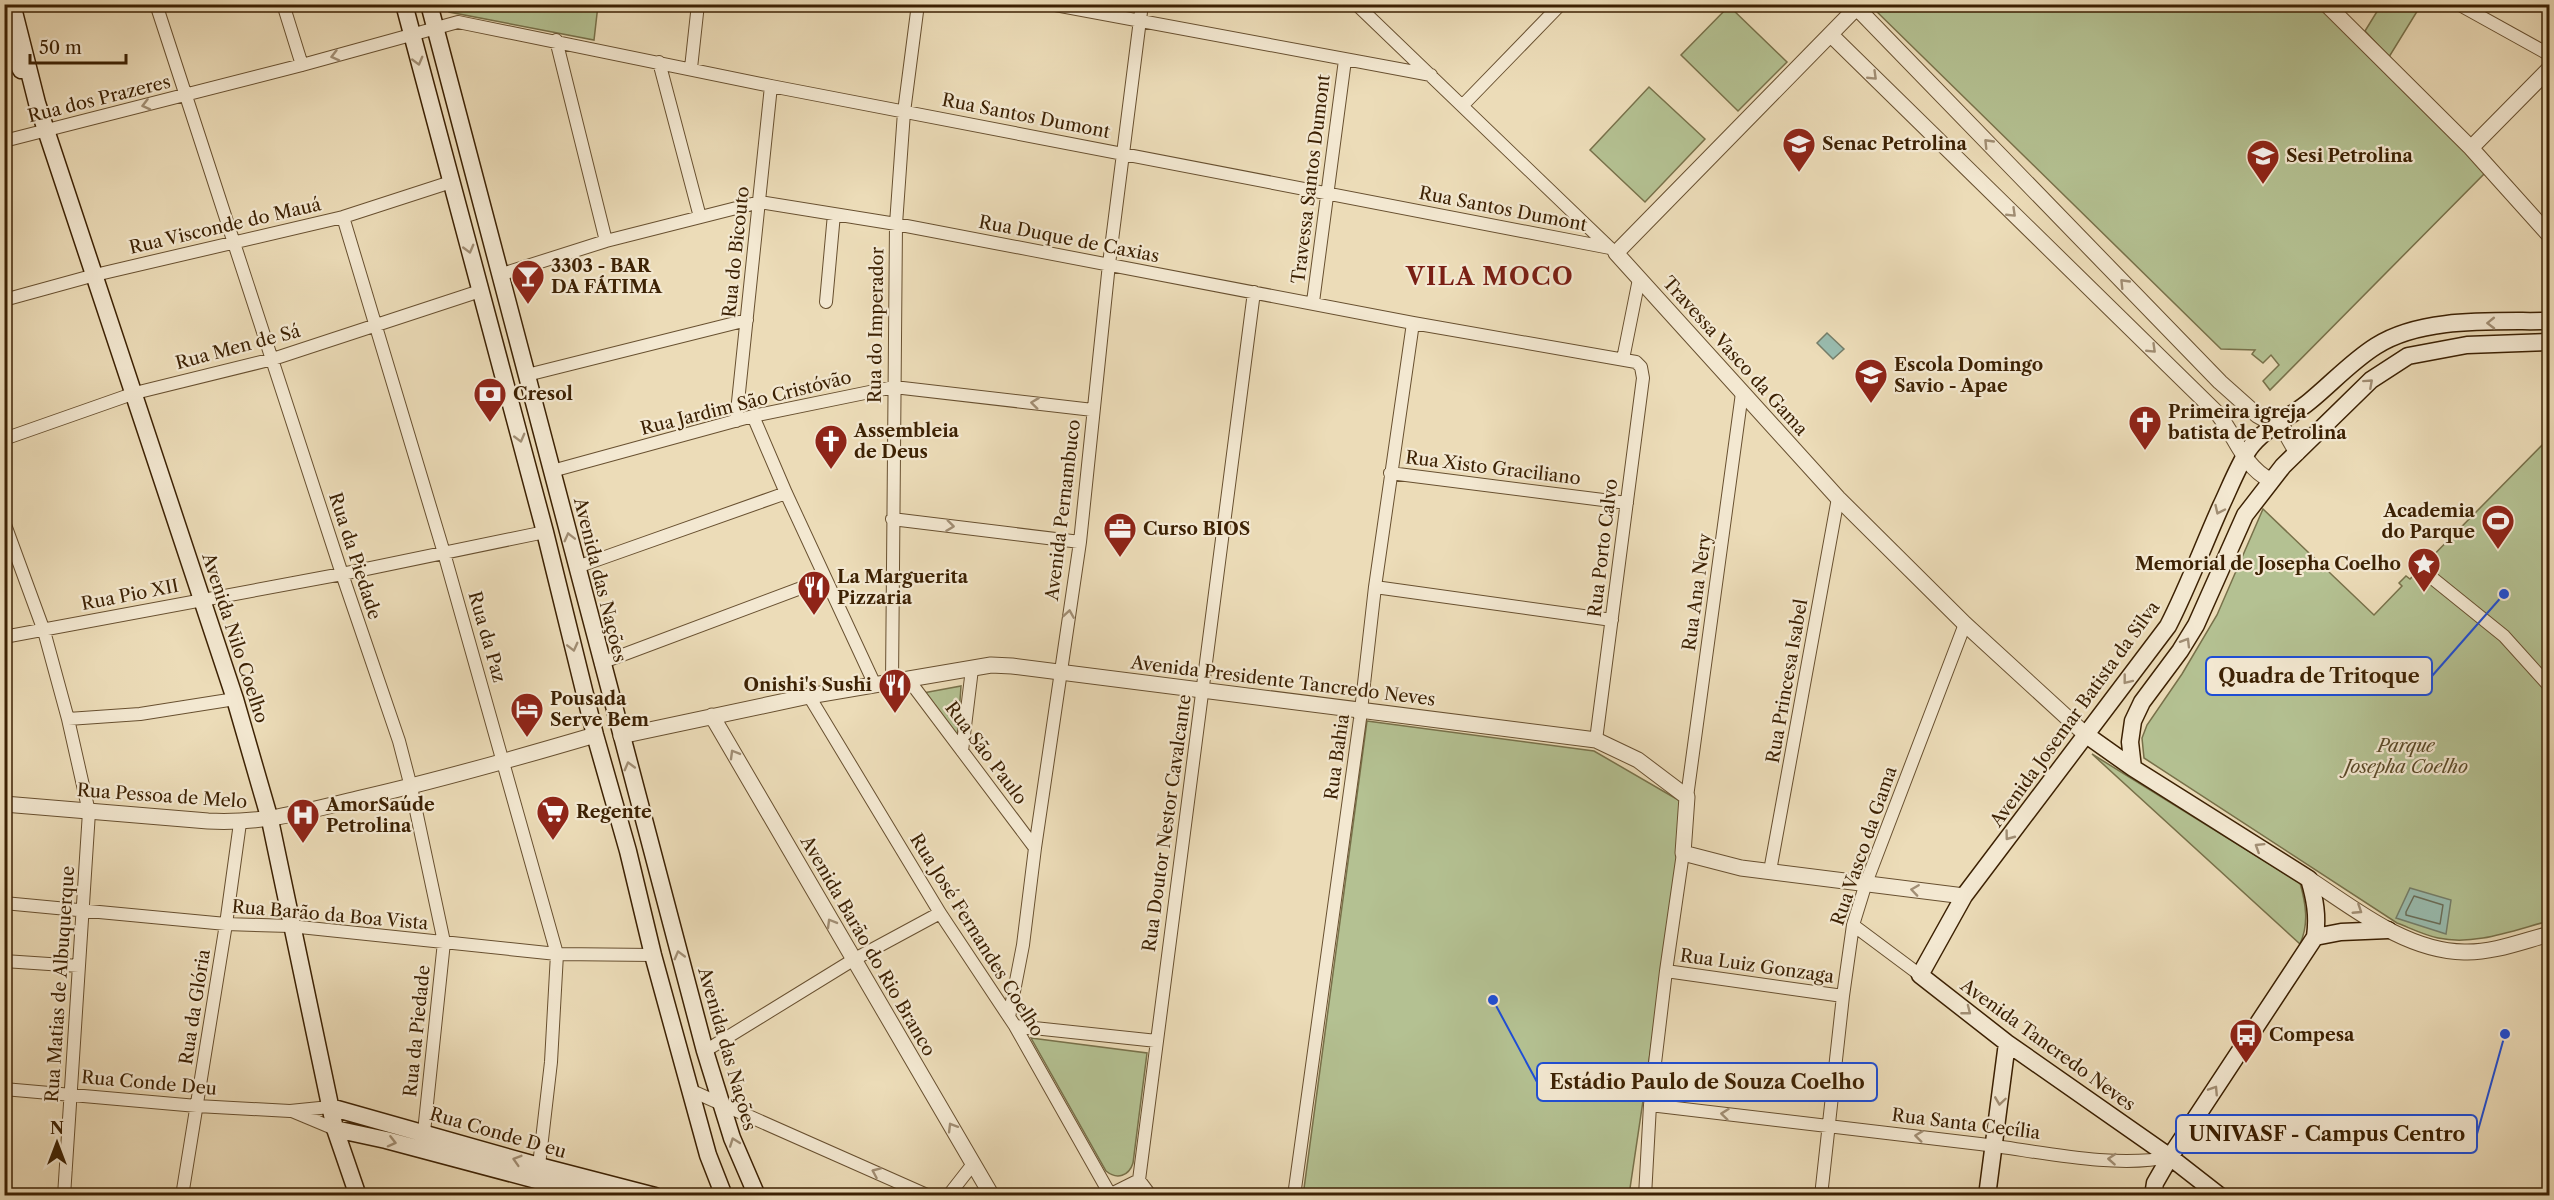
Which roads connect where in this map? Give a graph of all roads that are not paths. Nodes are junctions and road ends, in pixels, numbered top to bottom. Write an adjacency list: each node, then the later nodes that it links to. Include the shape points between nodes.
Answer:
1 (12, 4): 30 (main road)
2 (156, 4): 29 (street, Rua da Piedade)
3 (283, 4): 24 (street)
4 (404, 4): 18 (main road)
5 (429, 4): 16 (main road, Avenida das Nações)
6 (698, 4): 25 (street)
7 (918, 4): 32 (street, Rua do Imperador)
8 (1050, 4): 15 (street)
9 (1142, 4): 15 (street, Avenida Pernambuco)
10 (1356, 4): 27 (street, Travessa Vasco da Gama)
11 (1562, 4): 31 (street)
12 (2326, 4): 35 (street)
13 (2458, 4): 21 (street)
14 (1858, 7): 19 (street); 72 (street, one-way to 14, via 2257,415 2220,382)
15 (1140, 21): 22 (street); 36 (street, Avenida Pernambuco)
16 (436, 29): 18 (street, Rua Santos Dumont); 20 (street, Rua Santos Dumont, via 458,22); 49 (main road, Avenida das Nações)
17 (4, 33): 30 (main road)
18 (411, 35): 24 (street, Rua dos Prazeres, one-way to 24); 37 (main road, one-way to 37)
19 (1831, 35): 47 (street); 75 (street, one-way to 75, via 2218,414)
20 (556, 40): 23 (street, Rua Santos Dumont); 45 (street)
21 (2550, 54)
22 (1345, 60): 27 (street); 38 (street, Travessa Santos Dumont)
23 (659, 62): 25 (street, Rua Santos Dumont); 42 (street)
24 (302, 65): 29 (street, Rua dos Prazeres)
25 (691, 68): 28 (street, Rua Santos Dumont)
26 (2550, 68): 35 (street)
27 (1431, 75): 31 (street, Travessa Vasco da Gama)
28 (771, 86): 32 (street, Rua Santos Dumont); 39 (street, Rua do Bicouto)
29 (186, 95): 33 (street, Rua dos Prazeres, one-way to 33); 46 (street, Rua da Piedade)
30 (37, 103): 33 (main road, Avenida Nilo Coelho)
31 (1463, 105): 47 (street, Travessa Vasco da Gama)
32 (904, 112): 36 (street, Rua Santos Dumont); 43 (street, Rua do Imperador)
33 (46, 131): 34 (street, Rua dos Prazeres); 50 (main road, Avenida Nilo Coelho)
34 (4, 141)
35 (2471, 148): 44 (street)
36 (1124, 153): 38 (street, Rua Santos Dumont); 48 (street, Avenida Pernambuco)
37 (452, 182): 41 (street, Rua Visconde do Mauá); 52 (main road, one-way to 52)
38 (1329, 194): 47 (street, Rua Santos Dumont); 56 (street, Travessa Santos Dumont)
39 (760, 201): 40 (street, Rua Duque de Caxias); 42 (street, Rua Duque de Caxias); 57 (street, Rua do Bicouto)
40 (834, 214): 43 (street, Rua Duque de Caxias); 55 (street)
41 (343, 217): 46 (street, Rua Visconde do Mauá); 60 (street, Rua da Paz)
42 (700, 217): 45 (street, Rua Duque de Caxias)
43 (896, 224): 48 (street, Rua Duque de Caxias); 66 (street, Rua do Imperador)
44 (2550, 236)
45 (606, 241): 49 (street, Rua Duque de Caxias)
46 (234, 242): 50 (street, Rua Visconde do Mauá); 62 (street, Rua da Piedade)
47 (1613, 251): 51 (street, Travessa Vasco da Gama)
48 (1109, 264): 53 (street, Rua Duque de Caxias); 69 (street, Avenida Pernambuco)
49 (501, 274): 65 (main road, Avenida das Nações)
50 (95, 275): 54 (street, Rua Visconde do Mauá); 67 (main road, Avenida Nilo Coelho)
51 (1639, 279): 63 (street); 68 (street, Travessa Vasco da Gama)
52 (480, 291): 60 (street, Rua Men de Sá); 84 (main road, one-way to 84)
53 (1254, 292): 56 (street, Rua Duque de Caxias); 106 (street, Rua Doutor Nestor Cavalcante)
54 (4, 300)
55 (826, 302)
56 (1313, 302): 59 (street, Rua Duque de Caxias)
57 (747, 320): 65 (street); 71 (street, Rua do Bicouto)
58 (2550, 321): 72 (main road, Avenida Josemar Batista da Silva, one-way to 72, via 2453,323 2394,336 2376,345 2309,402)
59 (1413, 323): 63 (street, Rua Duque de Caxias); 77 (street, Rua Bahia)
60 (376, 326): 62 (street, Rua Men de Sá); 86 (street, Rua da Paz)
61 (2550, 342): 74 (main road, one-way to 61, via 2371,380 2408,356 2467,345)
62 (273, 358): 67 (street, Rua Men de Sá); 89 (street, Rua da Piedade)
63 (1623, 359): 64 (street, Rua Duque de Caxias)
64 (1636, 362): 81 (street, Rua Porto Calvo, via 1643,378)
65 (527, 375): 76 (main road, Avenida das Nações)
66 (894, 387): 69 (street, Rua Jardim São Cristóvão, one-way to 66); 70 (street, Rua Jardim São Cristóvão); 82 (street, Rua do Imperador)
67 (135, 393): 73 (street, Rua Men de Sá); 92 (main road, Avenida Nilo Coelho)
68 (1742, 393): 80 (street, Travessa Vasco da Gama); 120 (street, Rua Ana Nery)
69 (1093, 410): 85 (street, Avenida Pernambuco)
70 (753, 416): 71 (street, Rua Jardim São Cristóvão); 79 (street)
71 (736, 421): 76 (street, Rua Jardim São Cristóvão)
72 (2276, 424): 74 (street, via 2289,436); 75 (main road, Avenida Josemar Batista da Silva, via 2257,440)
73 (4, 439)
74 (2297, 453): 78 (main road)
75 (2245, 458): 78 (street, via 2256,472); 112 (main road, Avenida Josemar Batista da Silva, one-way to 112, via 2168,626)
76 (552, 471): 87 (main road, Avenida das Nações, one-way to 76)
77 (1390, 473): 81 (street, Rua Xisto Graciliano); 91 (street, Rua Bahia)
78 (2270, 480): 118 (main road, one-way to 78, via 2130,742 2133,721 2142,702 2196,625 2240,525)
79 (786, 493): 87 (street); 90 (street)
80 (1838, 498): 96 (street, Travessa Vasco da Gama); 129 (street, Rua Princesa Isabel)
81 (1627, 503): 95 (street, Rua Porto Calvo)
82 (892, 519): 85 (street, one-way to 85); 103 (street, Rua do Imperador)
83 (4, 522): 97 (street, Rua Matias de Albuquerque)
84 (545, 532): 86 (street, Rua Pio XII); 94 (main road)
85 (1080, 542): 101 (street, Avenida Pernambuco, one-way to 85)
86 (444, 554): 89 (street, Rua Pio XII); 117 (street, Rua da Paz)
87 (577, 567): 93 (main road, Avenida das Nações)
88 (2421, 569): 105 (street, via 2504,636)
89 (342, 574): 92 (street, Rua Pio XII); 119 (street, Rua da Piedade)
90 (825, 579): 99 (street); 104 (street)
91 (1375, 587): 95 (street); 109 (street, Rua Bahia)
92 (203, 598): 97 (street, Rua Pio XII); 108 (main road, Avenida Nilo Coelho)
93 (588, 611): 94 (main road); 99 (main road, Avenida das Nações)
94 (566, 616): 113 (main road, one-way to 113)
95 (1612, 620): 115 (street, Rua Porto Calvo)
96 (1965, 624): 112 (street, Travessa Vasco da Gama); 131 (street, Rua Vasco da Gama)
97 (44, 630): 98 (street, Rua Pio XII); 111 (street, Rua Matias de Albuquerque)
98 (4, 637)
99 (601, 663): 114 (main road, Avenida das Nações)
100 (972, 669): 101 (street, Avenida Presidente Tancredo Neves, via 991,665); 102 (street, Avenida Presidente Tancredo Neves); 116 (street)
101 (1061, 672): 106 (street, Avenida Presidente Tancredo Neves); 126 (street, Avenida Pernambuco)
102 (908, 679): 103 (street, Avenida Presidente Tancredo Neves); 116 (street, Rua São Paulo)
103 (892, 682): 104 (street, Avenida Presidente Tancredo Neves)
104 (875, 685): 107 (street, Avenida Presidente Tancredo Neves)
105 (2550, 687)
106 (1203, 692): 109 (street, Avenida Presidente Tancredo Neves); 152 (street, Rua Doutor Nestor Cavalcante)
107 (809, 696): 110 (street, Avenida Presidente Tancredo Neves); 135 (street, Rua José Fernandes Coelho)
108 (235, 699): 111 (street, via 140,714); 123 (main road, Avenida Nilo Coelho)
109 (1361, 711): 115 (street, Avenida Presidente Tancredo Neves); 183 (street, Rua Bahia)
110 (712, 716): 114 (street, Avenida Presidente Tancredo Neves); 145 (street, Avenida Barão do Rio Branco, one-way to 110)
111 (68, 718): 122 (street, Rua Matias de Albuquerque)
112 (2085, 734): 118 (main road); 132 (main road, Avenida Josemar Batista da Silva, one-way to 132)
113 (595, 735): 117 (street, Rua Pessoa de Melo); 127 (main road)
114 (621, 736): 125 (main road, Avenida das Nações, one-way to 114)
115 (1596, 740): 120 (street, Avenida Presidente Tancredo Neves, via 1638,760)
116 (962, 751): 126 (street, Rua São Paulo)
117 (504, 762): 119 (street, Rua Pessoa de Melo); 143 (street, Rua da Paz)
118 (2133, 768): 130 (main road, one-way to 118)
119 (411, 787): 123 (street, Rua Pessoa de Melo); 142 (street, Rua da Piedade)
120 (1687, 797): 128 (street)
121 (4, 804): 122 (street, Rua Pessoa de Melo)
122 (89, 812): 124 (street, Rua Pessoa de Melo); 134 (street, Rua Matias de Albuquerque)
123 (270, 820): 124 (street, Rua Pessoa de Melo); 138 (main road, Avenida Nilo Coelho)
124 (240, 823): 136 (street, Rua da Glória)
125 (650, 843): 127 (main road, via 644,854 633,855); 154 (main road, Avenida das Nações, one-way to 125)
126 (1035, 848): 151 (street, Avenida Pernambuco)
127 (628, 851): 144 (main road)
128 (1683, 853): 129 (street); 148 (street)
129 (1770, 871): 131 (street)
130 (2309, 879): 139 (street, one-way to 139); 141 (main road, via 2317,918)
131 (1866, 883): 132 (street, one-way to 131); 137 (street, Rua Vasco da Gama)
132 (1964, 896): 149 (main road, Avenida Josemar Batista da Silva)
133 (4, 903): 134 (street, Rua Barão da Boa Vista)
134 (84, 910): 136 (street, Rua Barão da Boa Vista); 147 (street, Rua Matias de Albuquerque)
135 (940, 913): 145 (street); 151 (street, Rua José Fernandes Coelho)
136 (226, 924): 138 (street, Rua Barão da Boa Vista); 159 (street, Rua da Glória)
137 (1853, 924): 149 (street, Avenida Tancredo Neves); 150 (street, Rua Vasco da Gama)
138 (291, 926): 142 (street, Rua Barão da Boa Vista); 161 (main road, Avenida Nilo Coelho)
139 (2388, 930): 140 (street, via 2437,950 2466,953); 141 (main road)
140 (2550, 934)
141 (2314, 937): 167 (main road, one-way to 141)
142 (444, 942): 143 (street, Rua Barão da Boa Vista); 165 (street, Rua da Piedade)
143 (557, 954): 144 (street, Rua Barão da Boa Vista); 169 (street, Rua da Paz, via 551,1062)
144 (654, 955): 156 (main road)
145 (852, 960): 154 (street); 168 (street, Avenida Barão do Rio Branco, one-way to 145)
146 (4, 961): 147 (street)
147 (79, 966): 157 (street, Rua Matias de Albuquerque)
148 (1666, 971): 150 (street, Rua Luiz Gonzaga); 160 (street)
149 (1920, 975): 153 (main road, Avenida Tancredo Neves, one-way to 153)
150 (1843, 996): 163 (street, Rua Vasco da Gama)
151 (1012, 1022): 152 (street); 172 (street, Rua José Fernandes Coelho)
152 (1157, 1041): 170 (street, Rua Doutor Nestor Cavalcante)
153 (2007, 1043): 166 (main road, one-way to 166); 167 (main road, Avenida Tancredo Neves)
154 (705, 1051): 158 (main road, Avenida das Nações)
155 (4, 1089): 157 (street, Rua Conde Deu)
156 (692, 1092): 158 (street); 171 (main road)
157 (70, 1094): 159 (street, Rua Conde Deu); 173 (street, Rua Matias de Albuquerque)
158 (721, 1104): 178 (main road, Avenida das Nações, one-way to 158); 179 (street, one-way to 158)
159 (197, 1106): 162 (street, Rua Conde Deu); 174 (street, Rua da Glória)
160 (1650, 1106): 163 (street, Rua Santa Cecília, one-way to 160); 184 (street)
161 (330, 1107): 162 (street, Rua Conde Deu); 164 (main road, Avenida Nilo Coelho); 165 (main road, Rua Conde D eu)
162 (291, 1111): 164 (street, Rua Conde Deu)
163 (1828, 1125): 166 (street, Rua Santa Cecília, one-way to 163); 185 (street, Rua Vasco da Gama)
164 (335, 1129): 169 (main road, Rua Conde D eu, one-way to 169); 175 (main road, Avenida Nilo Coelho)
165 (424, 1132): 169 (main road, Rua Conde D eu, one-way to 165)
166 (1994, 1145): 167 (street, Rua Santa Cecília, one-way to 166, via 2149,1161 2102,1158); 186 (main road)
167 (2170, 1157): 187 (main road, via 2155,1182); 188 (main road, Avenida Tancredo Neves)
168 (973, 1164): 180 (street); 181 (street, Avenida Barão do Rio Branco)
169 (538, 1173): 176 (main road, Rua Conde D eu); 177 (main road, Rua Conde D eu)
170 (1139, 1180): 172 (street); 182 (street)
171 (718, 1192)
172 (1111, 1195)
173 (64, 1196)
174 (182, 1196)
175 (358, 1196)
176 (596, 1196)
177 (655, 1196)
178 (757, 1196)
179 (929, 1196)
180 (948, 1196)
181 (992, 1196)
182 (1151, 1196)
183 (1294, 1196)
184 (1645, 1196)
185 (1821, 1196)
186 (1987, 1196)
187 (2154, 1196)
188 (2220, 1196)

